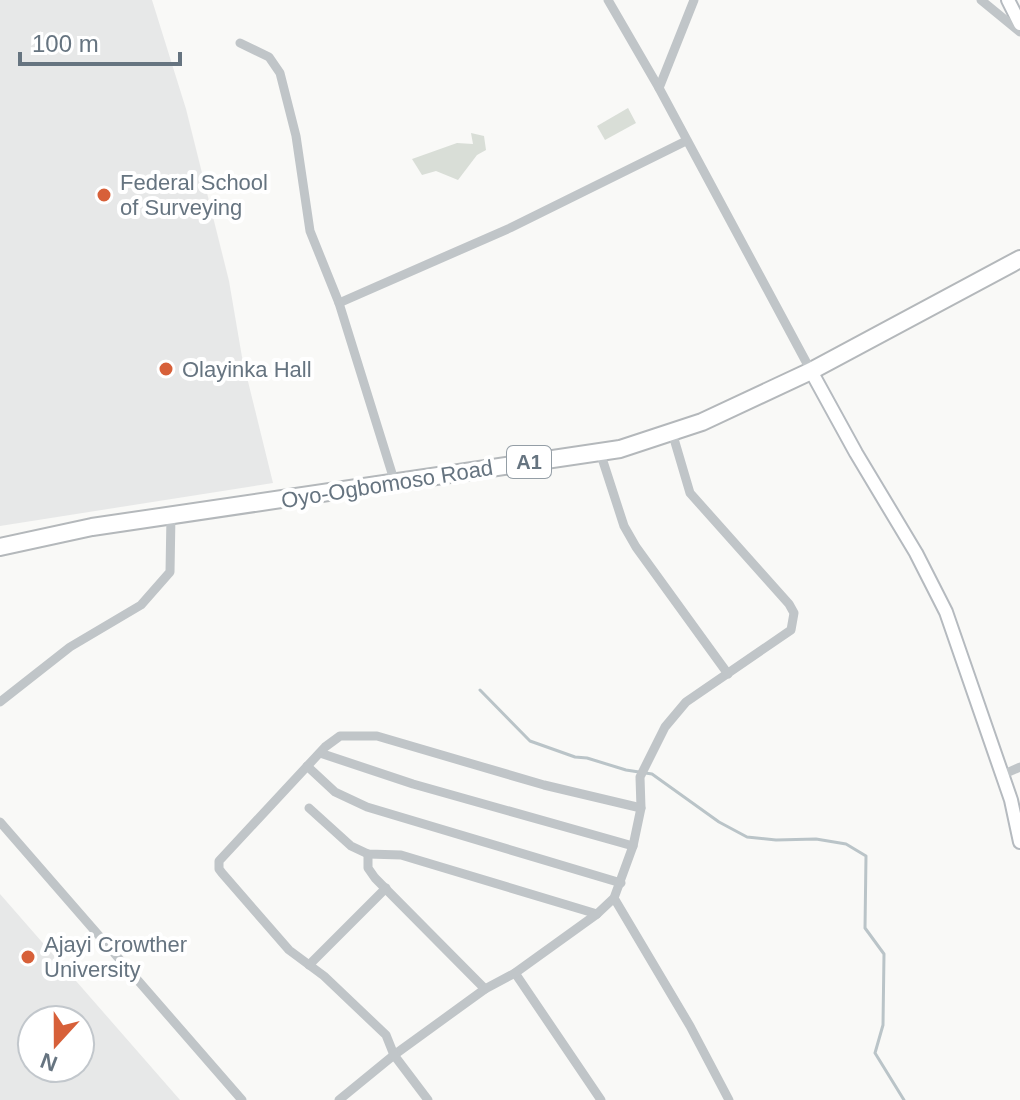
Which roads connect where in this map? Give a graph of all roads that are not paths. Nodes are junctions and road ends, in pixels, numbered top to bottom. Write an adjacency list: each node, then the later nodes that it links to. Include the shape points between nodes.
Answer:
1 (608, 0): 8 (street)
2 (694, 0): 8 (street)
3 (981, 0): 6 (street)
4 (1008, 0): 5 (street)
5 (1020, 24)
6 (1020, 32)
7 (240, 43): 11 (street, via 269,57 280,73 310,231)
8 (659, 88): 9 (street)
9 (686, 141): 11 (street, via 510,228); 12 (street)
10 (1020, 259): 12 (highway, Oyo-Ogbomoso Road / A1)
11 (339, 303): 15 (street)
12 (811, 371): 13 (highway, Oyo-Ogbomoso Road / A1); 23 (street, via 946,612)
13 (672, 432): 14 (highway, Oyo-Ogbomoso Road / A1); 18 (street, via 690,493 794,613 791,630)
14 (600, 452): 15 (highway, Oyo-Ogbomoso Road / A1); 18 (street, via 624,526)
15 (395, 483): 16 (highway, Oyo-Ogbomoso Road / A1)
16 (171, 515): 17 (highway, Oyo-Ogbomoso Road / A1); 19 (street, via 170,572 141,605 70,647)
17 (0, 547)
18 (728, 674): 26 (street, via 686,702 665,727 640,777)
19 (0, 702)
20 (320, 753): 21 (street); 26 (street, via 340,736 377,736); 29 (street)
21 (307, 766): 31 (street, via 335,792 358,804); 35 (street, via 218,865 289,950)
22 (1020, 767): 23 (street)
23 (1002, 775): 24 (street)
24 (1015, 798): 28 (street)
25 (309, 808): 30 (street, via 351,846)
26 (641, 808): 29 (street)
27 (0, 822): 39 (street)
28 (1020, 842)
29 (633, 846): 31 (street)
30 (368, 854): 32 (street, via 368,868); 34 (street, via 401,855)
31 (621, 883): 33 (street)
32 (386, 888): 35 (street); 37 (street)
33 (614, 898): 34 (street); 43 (street)
34 (597, 914): 36 (street)
35 (309, 965): 38 (street, via 386,1035)
36 (515, 973): 37 (street); 42 (street)
37 (485, 989): 38 (street)
38 (394, 1055): 40 (street); 41 (street)
39 (242, 1100)
40 (339, 1100)
41 (428, 1100)
42 (601, 1100)
43 (729, 1100)

